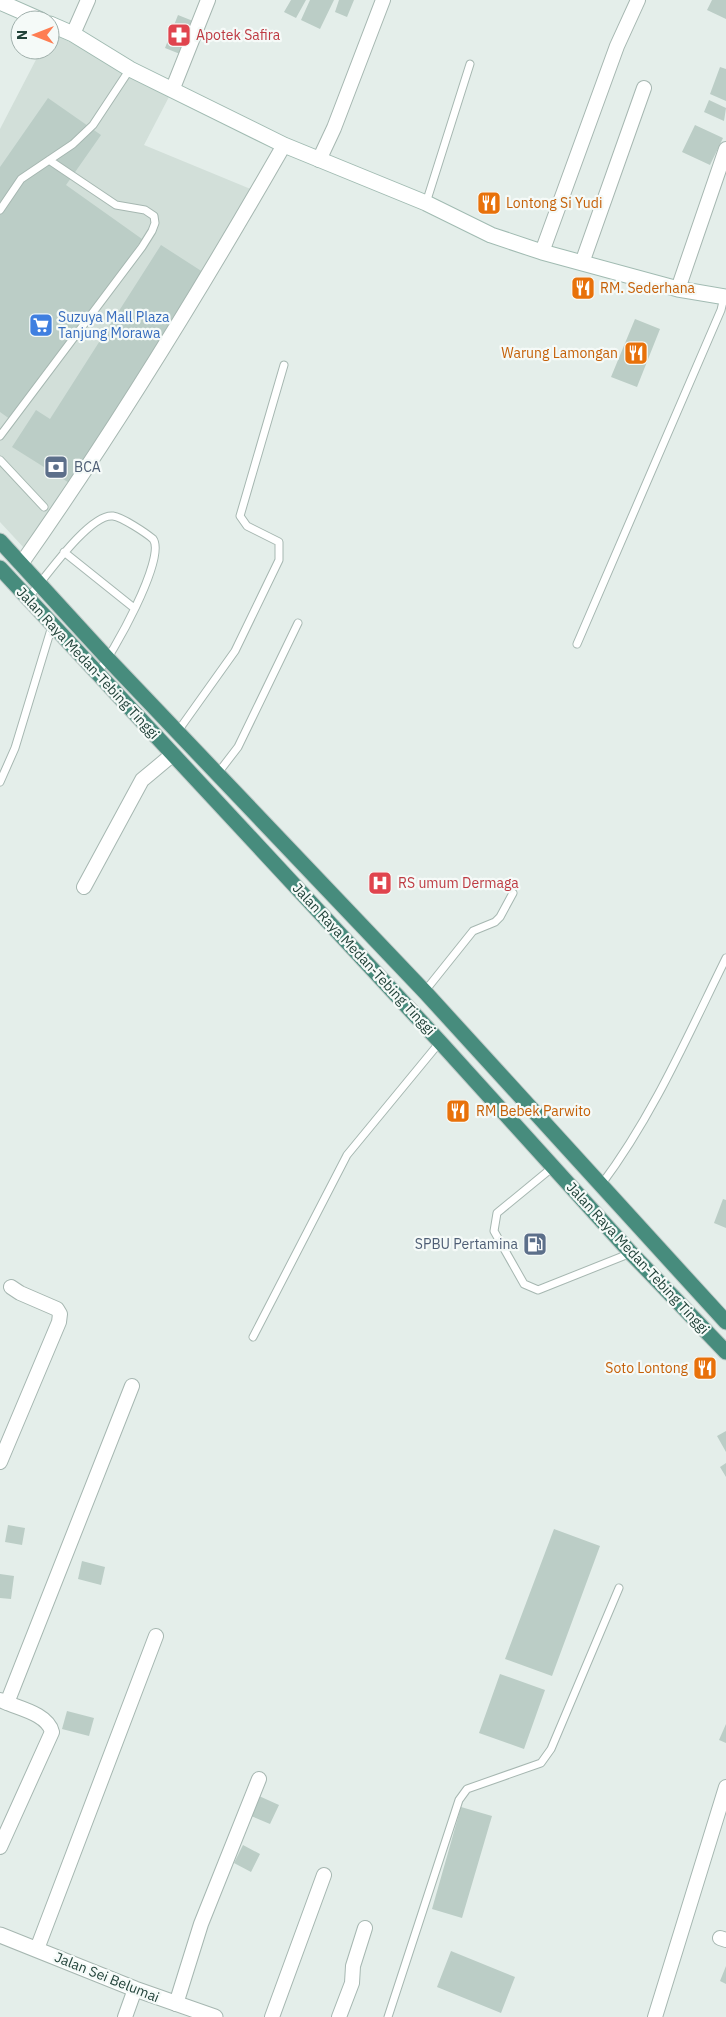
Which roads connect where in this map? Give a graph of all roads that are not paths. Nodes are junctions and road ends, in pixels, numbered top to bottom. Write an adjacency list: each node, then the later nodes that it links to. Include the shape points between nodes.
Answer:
1 (88, 0): 8 (street)
2 (208, 0): 11 (street)
3 (383, 0): 16 (street)
4 (638, 0): 19 (street)
5 (0, 2): 6 (main road)
6 (18, 10)
7 (60, 28): 8 (main road)
8 (73, 34): 10 (main road)
9 (470, 64): 17 (lane)
10 (130, 68): 11 (main road); 15 (lane, via 93,124 73,144)
11 (173, 88): 13 (main road)
12 (644, 88): 20 (street)
13 (284, 145): 16 (main road); 29 (street, via 222,253 89,467)
14 (726, 149): 21 (street)
15 (49, 160): 18 (lane, via 21,179); 24 (lane, via 116,205 145,210 154,216 155,223 142,247)
16 (319, 160): 17 (main road)
17 (426, 203): 19 (main road, via 491,235)
18 (0, 210)
19 (542, 252): 20 (main road)
20 (582, 263): 21 (main road)
21 (678, 289): 22 (main road)
22 (725, 295): 36 (lane)
23 (284, 366): 39 (lane, via 240,516 247,526 279,542 279,560 235,651)
24 (0, 436)
25 (0, 460): 26 (lane)
26 (44, 507)
27 (0, 541): 29 (highway, Jalan Raya Medan-Tebing Tinggi)
28 (64, 552): 31 (lane); 33 (lane); 33 (lane, via 86,530 108,516 149,535 157,545 154,560)
29 (21, 564): 31 (highway, Jalan Raya Medan-Tebing Tinggi)
30 (0, 568): 32 (highway, Jalan Raya Medan-Tebing Tinggi)
31 (39, 585): 32 (lane); 37 (highway, Jalan Raya Medan-Tebing Tinggi)
32 (28, 598): 35 (highway, Jalan Raya Medan-Tebing Tinggi)
33 (134, 608): 37 (lane)
34 (298, 623): 41 (lane, via 238,747)
35 (53, 624): 38 (highway, Jalan Raya Medan-Tebing Tinggi); 42 (lane, via 15,748)
36 (577, 644)
37 (108, 660): 38 (lane); 39 (highway, Jalan Raya Medan-Tebing Tinggi)
38 (97, 673): 40 (highway, Jalan Raya Medan-Tebing Tinggi)
39 (178, 731): 41 (highway, Jalan Raya Medan-Tebing Tinggi)
40 (172, 755): 43 (street, via 142,780); 47 (highway, Jalan Raya Medan-Tebing Tinggi)
41 (218, 773): 46 (highway, Jalan Raya Medan-Tebing Tinggi)
42 (0, 782)
43 (84, 887)
44 (514, 894): 46 (lane, via 495,922 473,931)
45 (726, 958): 49 (lane, via 671,1072)
46 (425, 992): 49 (highway, Jalan Raya Medan-Tebing Tinggi)
47 (440, 1042): 48 (highway, Jalan Raya Medan-Tebing Tinggi); 53 (lane, via 347,1155)
48 (553, 1167): 50 (highway, Jalan Raya Medan-Tebing Tinggi); 50 (lane, via 495,1217 494,1232 524,1284 538,1290)
49 (601, 1185): 52 (highway, Jalan Raya Medan-Tebing Tinggi)
50 (631, 1253): 54 (highway, Jalan Raya Medan-Tebing Tinggi)
51 (11, 1287): 56 (street, via 57,1309 60,1314)
52 (726, 1322)
53 (253, 1337)
54 (726, 1352)
55 (132, 1386): 59 (street)
56 (0, 1462)
57 (619, 1588): 73 (lane, via 551,1749 541,1763 467,1790 459,1800)
58 (156, 1636): 66 (street)
59 (4, 1701): 62 (street, via 43,1718 50,1724 52,1732)
60 (259, 1779): 68 (street, via 201,1924)
61 (726, 1787): 74 (street)
62 (0, 1847)
63 (324, 1876): 71 (street)
64 (365, 1928): 72 (street, via 353,1966 352,1983)
65 (0, 1935): 66 (main road, Jalan Sei Belumai)
66 (37, 1949): 67 (main road, Jalan Sei Belumai)
67 (135, 1989): 68 (main road, Jalan Sei Belumai); 69 (street)
68 (179, 2009): 70 (main road, Jalan Sei Belumai)
69 (125, 2017)
70 (214, 2017)
71 (272, 2017)
72 (339, 2017)
73 (388, 2017)
74 (655, 2017)

